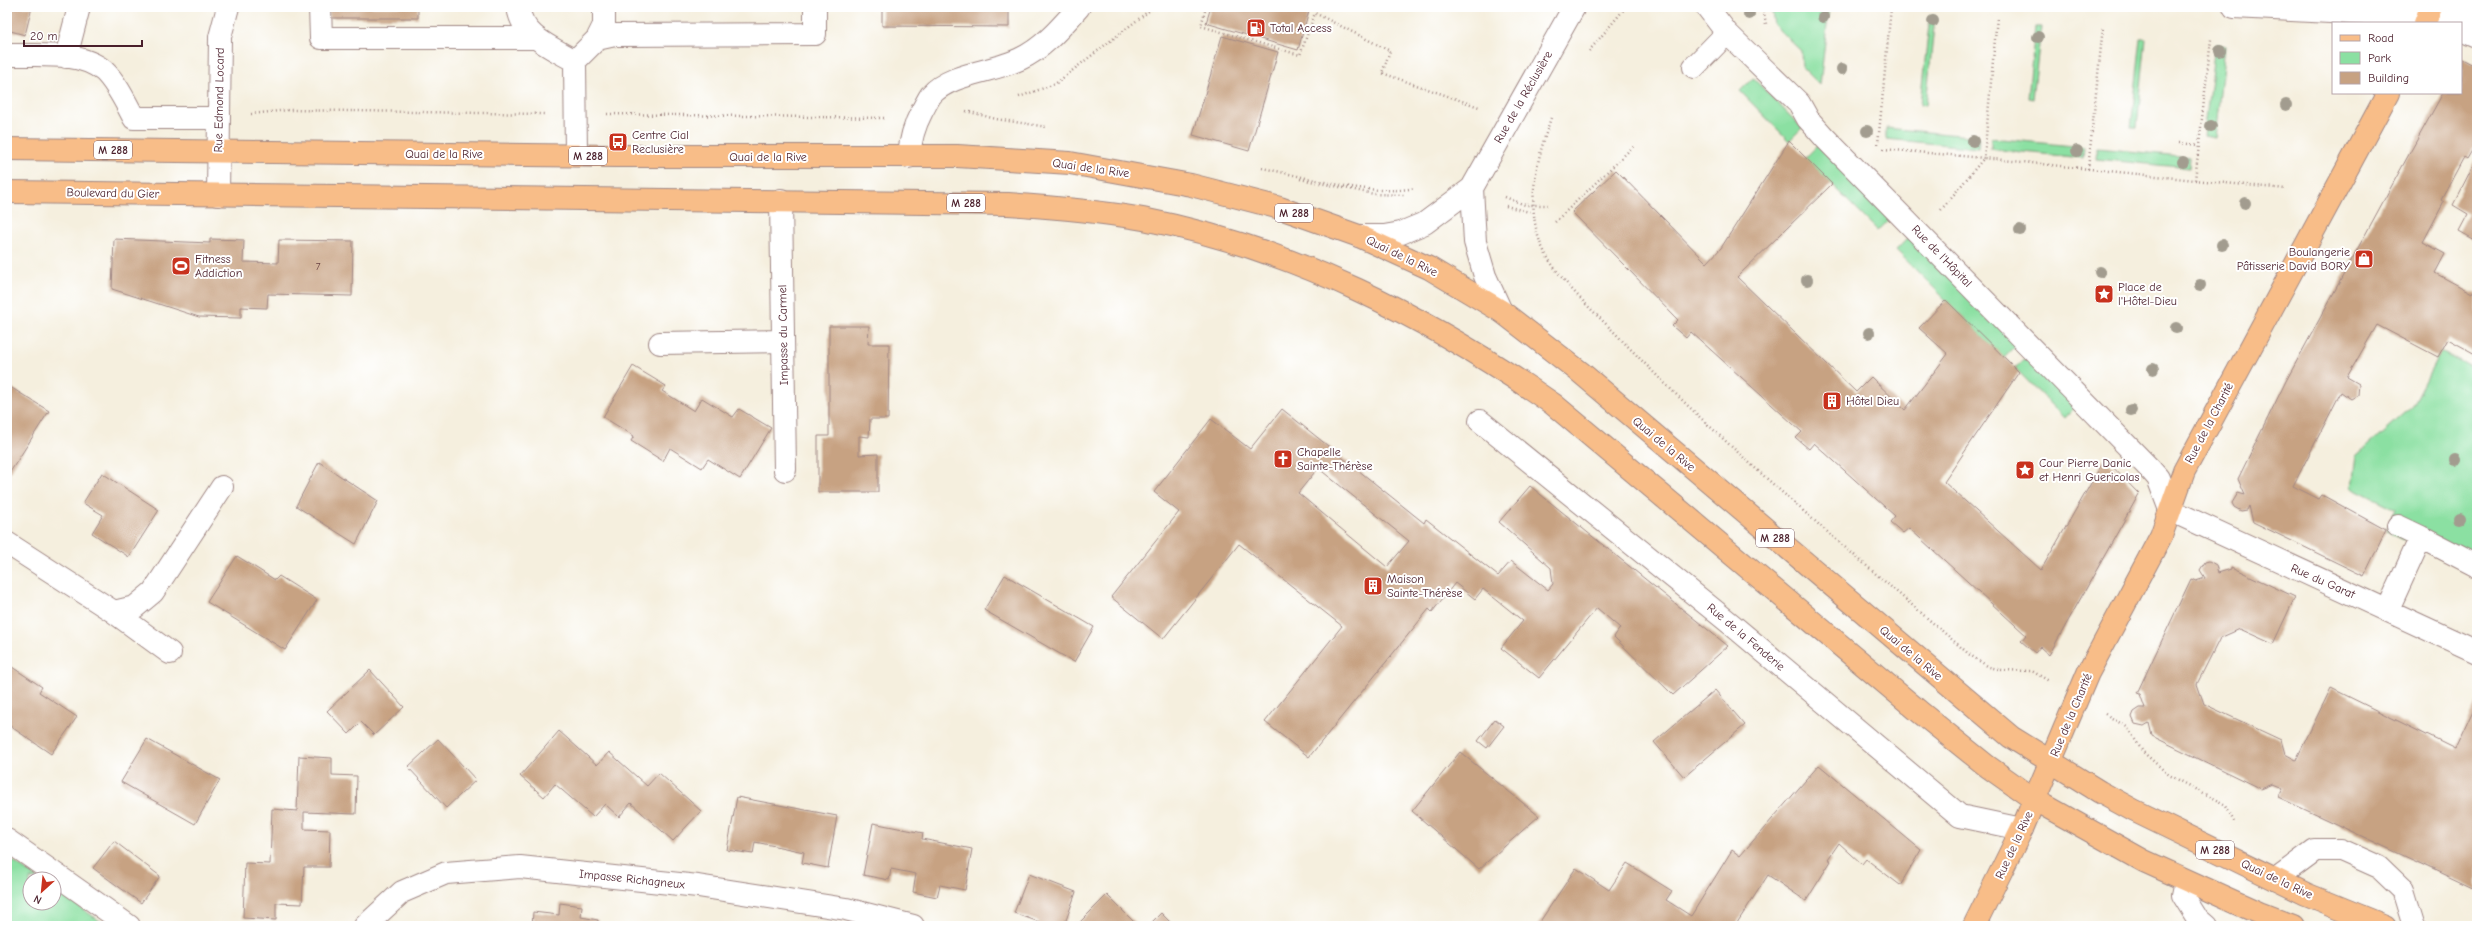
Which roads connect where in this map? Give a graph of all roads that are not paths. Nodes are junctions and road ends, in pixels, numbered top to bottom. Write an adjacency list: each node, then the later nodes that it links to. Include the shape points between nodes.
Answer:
1 (79, 7): 19 (street)
2 (228, 7): 23 (street, Rue Edmond Locard, via 220,37)
3 (320, 7): 16 (street, via 321,38)
4 (518, 7): 16 (street, via 520,20)
5 (604, 7): 17 (street, via 604,25)
6 (815, 7): 17 (street, via 815,34 615,35)
7 (1079, 7): 27 (street, via 1061,28 1022,58 1000,68 953,80 931,95 914,126)
8 (1574, 7): 28 (street, Rue de la Réclusière)
9 (1707, 7): 14 (street, Rue de l'Hôpital)
10 (2234, 7): 12 (street)
11 (2477, 15): 12 (street)
12 (2432, 17)
13 (2462, 30): 15 (street)
14 (1727, 33): 21 (street); 39 (street, Rue de l'Hôpital, via 1798,102 1808,119 1825,138 2150,469 2158,478)
15 (2477, 37)
16 (535, 38): 20 (street)
17 (597, 39): 20 (street)
18 (7, 55): 19 (street)
19 (66, 57): 23 (street, via 91,62 104,71 134,118)
20 (575, 61): 26 (street)
21 (1694, 67)
22 (2387, 94): 39 (main road, Rue de la Charité, via 2197,444)
23 (219, 118): 25 (street, Rue Edmond Locard)
24 (7, 149): 25 (main road, M 288)
25 (218, 152): 26 (main road, Quai de la Rive / M 288); 30 (street, Rue Edmond Locard)
26 (576, 155): 27 (main road, Quai de la Rive / M 288)
27 (910, 157): 32 (main road, Quai de la Rive / M 288, via 957,156 1070,163 1191,185 1280,208)
28 (1474, 185): 32 (street, via 1425,223 1384,236); 33 (street, via 1475,242 1485,276)
29 (7, 192): 30 (main road, Boulevard du Gier / M 288)
30 (218, 195): 31 (main road, M 288)
31 (780, 200): 34 (street, Impasse du Carmel); 49 (main road, M 288, via 1008,204 1074,208 1143,219 1215,237 1285,258 1362,290 1436,329 1504,370 1553,404 1921,712 1987,766)
32 (1359, 236): 33 (main road, Quai de la Rive / M 288, via 1429,268)
33 (1501, 311): 48 (main road, Quai de la Rive / M 288, via 1580,372 2011,737)
34 (783, 341): 35 (street); 37 (street, Impasse du Carmel)
35 (660, 343)
36 (1480, 421): 50 (street, Rue de la Fenderie, via 1731,624 1960,816)
37 (785, 470)
38 (222, 487): 45 (street, via 153,592 135,607)
39 (2170, 510): 44 (street, Rue du Garat); 48 (main road, Rue de la Charité, via 2161,536 2096,656)
40 (2398, 526): 41 (street)
41 (2421, 537): 43 (street); 44 (street)
42 (7, 543): 45 (street)
43 (2477, 566)
44 (2388, 609): 46 (street, Rue du Garat)
45 (114, 612): 47 (street)
46 (2477, 652)
47 (170, 653)
48 (2051, 762): 49 (main road, Rue de la Rive); 52 (main road, Quai de la Rive / M 288, via 2133,810)
49 (2035, 800): 50 (main road, Rue de la Rive); 53 (main road, M 288, via 2144,861)
50 (2022, 830): 57 (main road, Rue de la Rive)
51 (7, 840): 54 (street)
52 (2276, 879): 60 (main road, Quai de la Rive / M 288); 61 (street, via 2315,850 2341,850 2379,867 2403,890)
53 (2186, 881): 58 (street, via 2183,895 2198,920); 59 (main road, M 288)
54 (129, 926)
55 (365, 926): 56 (street, Impasse Richagneux, via 402,892 446,873 520,867 698,886 846,908)
56 (913, 926)
57 (1974, 926)
58 (2206, 926)
59 (2293, 926)
60 (2385, 926)
61 (2414, 926)

